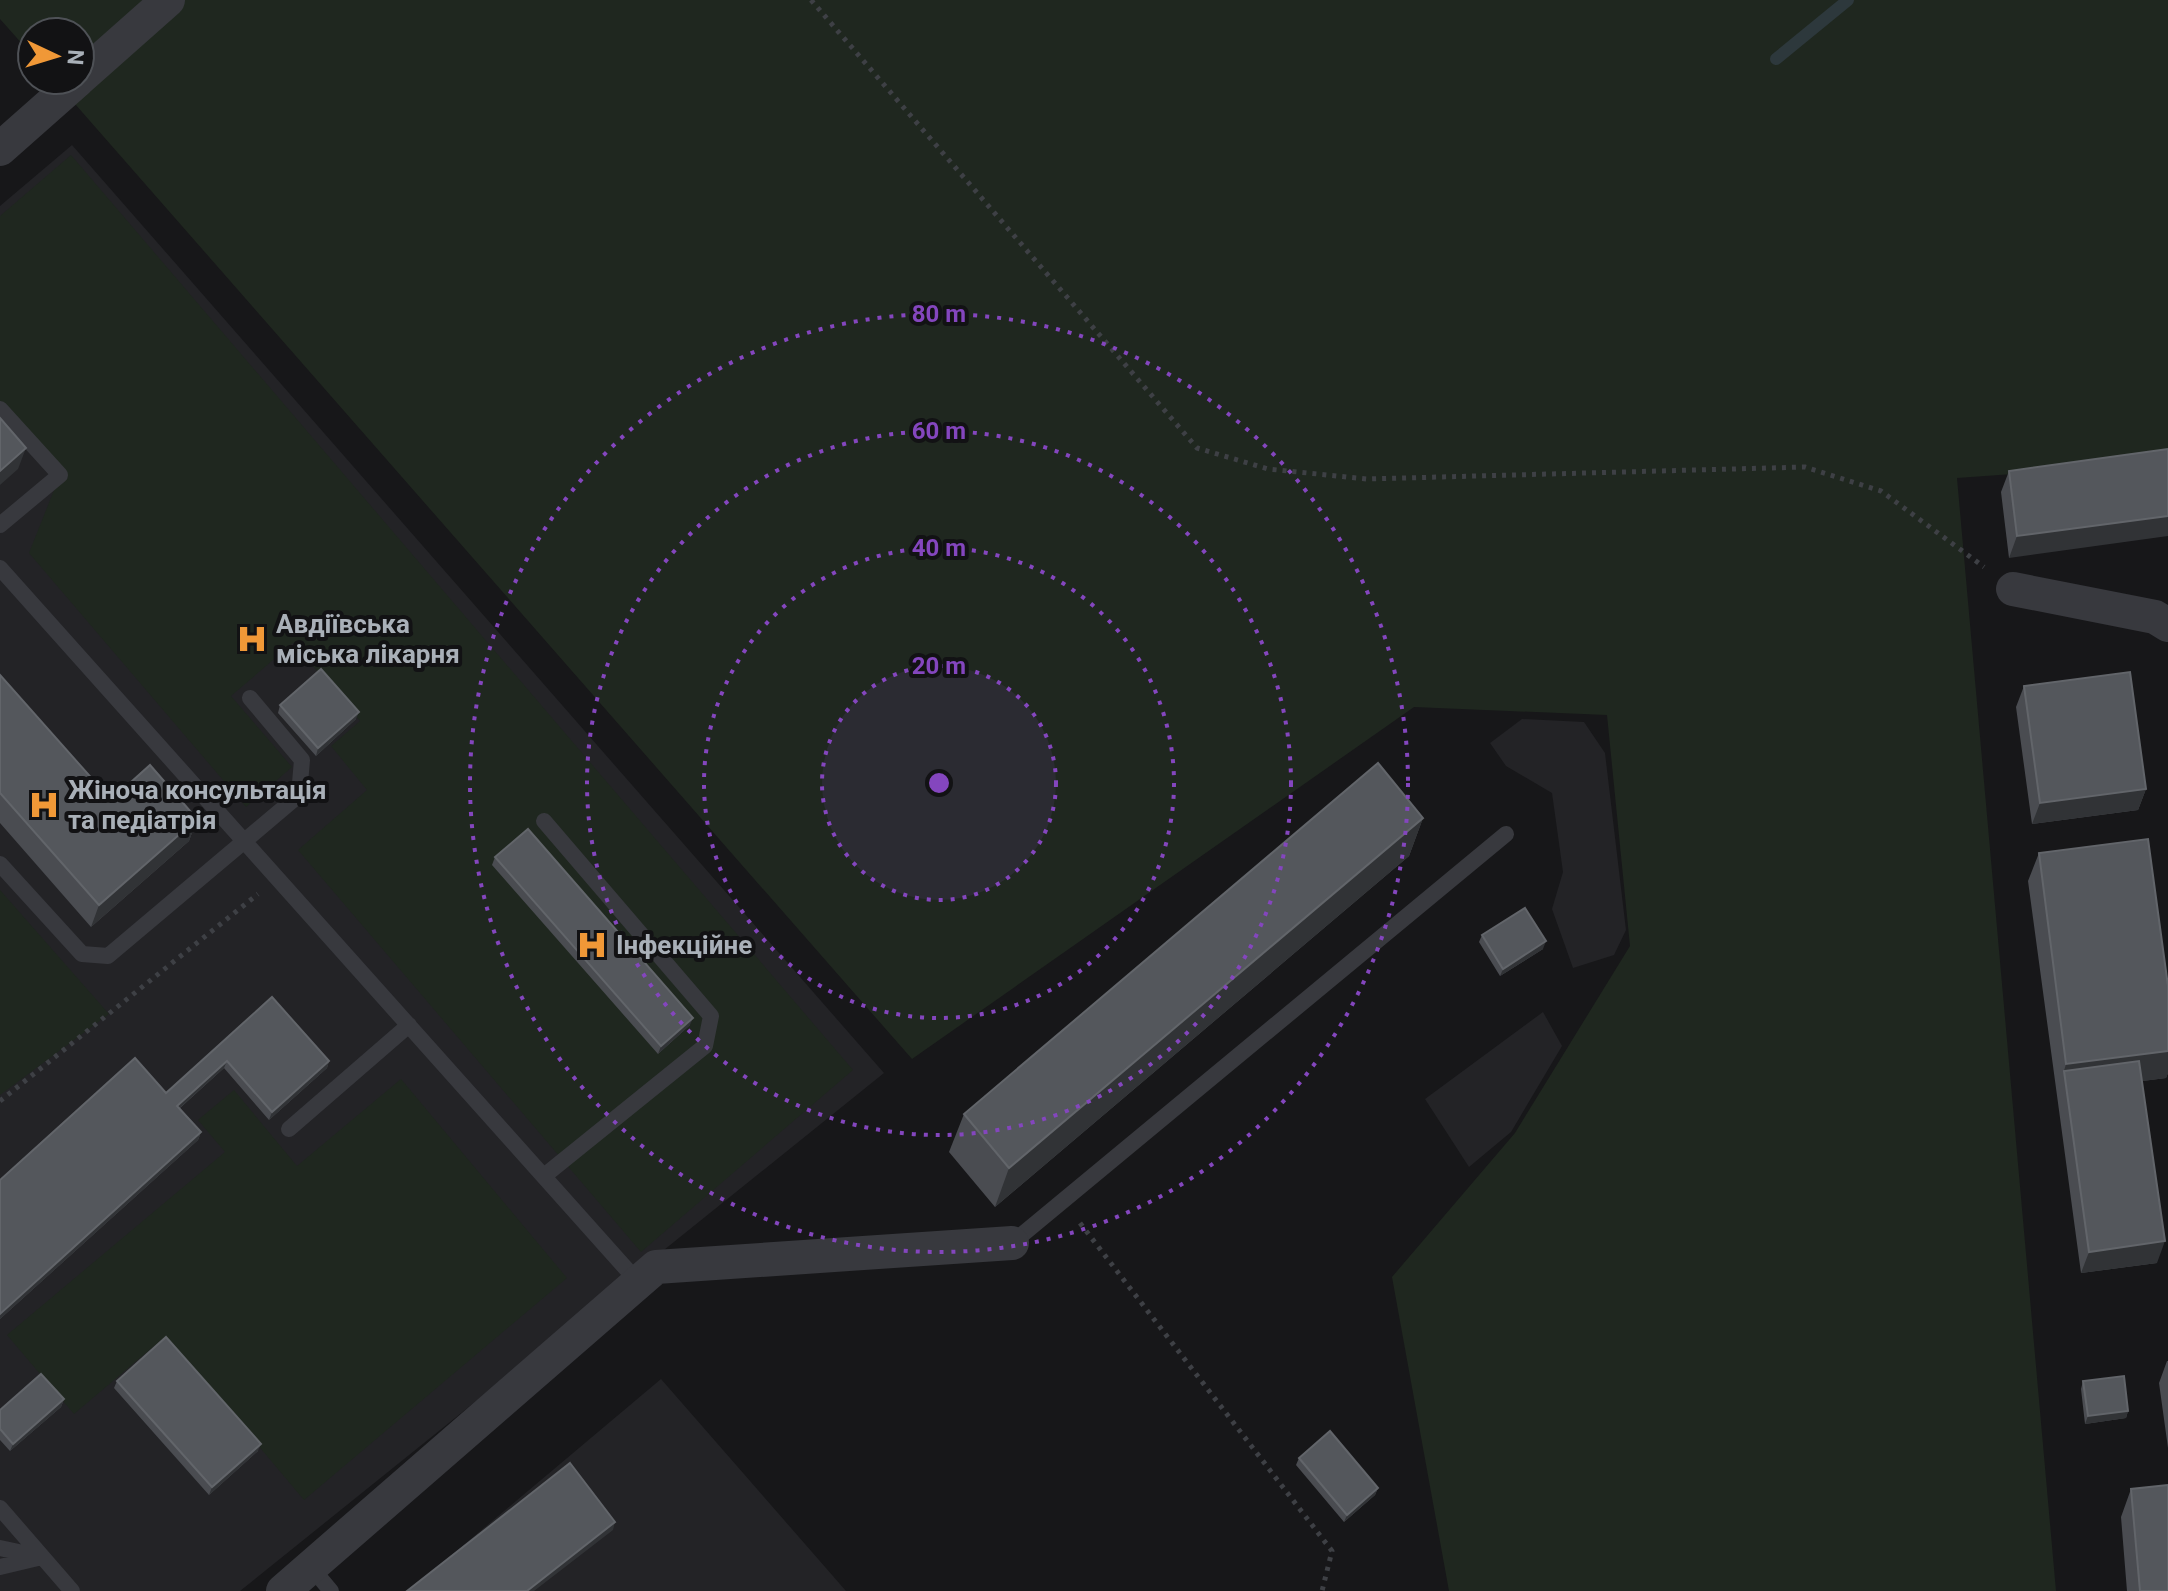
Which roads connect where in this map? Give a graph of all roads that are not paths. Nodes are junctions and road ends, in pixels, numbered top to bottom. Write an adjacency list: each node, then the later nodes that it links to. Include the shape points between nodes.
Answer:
1 (168, 0): 2 (street)
2 (96, 64)
3 (60, 96): 4 (street)
4 (0, 149)
5 (0, 409): 6 (lane, via 60,475)
6 (0, 525)
7 (0, 568): 13 (lane)
8 (2013, 589): 9 (street, via 2155,617)
9 (2168, 625)
10 (250, 698): 13 (lane, via 302,760 299,795)
11 (544, 821): 17 (lane, via 711,1016 705,1046)
12 (1506, 834): 18 (lane)
13 (246, 841): 14 (lane, via 108,956 82,954); 15 (lane)
14 (0, 864)
15 (409, 1025): 16 (lane); 17 (lane)
16 (289, 1129)
17 (544, 1176): 19 (lane)
18 (1012, 1243): 19 (street, via 656,1267)
19 (638, 1282): 24 (street)
20 (0, 1508): 22 (lane)
21 (0, 1548): 22 (lane)
22 (42, 1557): 23 (lane); 25 (lane)
23 (0, 1567)
24 (321, 1579): 26 (street)
25 (72, 1591)
26 (283, 1591)

